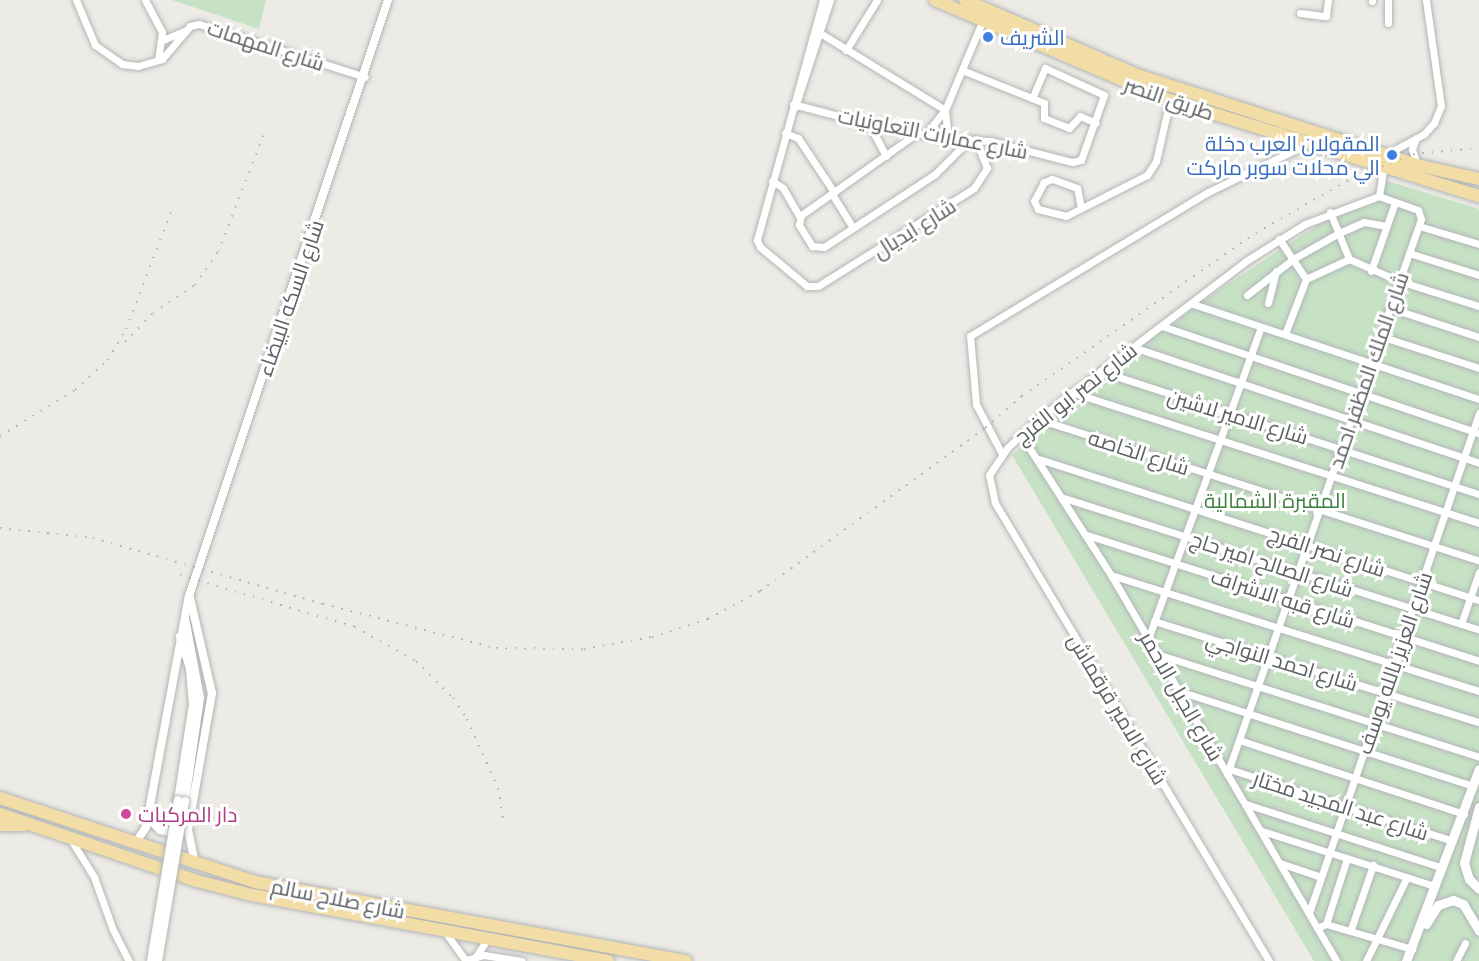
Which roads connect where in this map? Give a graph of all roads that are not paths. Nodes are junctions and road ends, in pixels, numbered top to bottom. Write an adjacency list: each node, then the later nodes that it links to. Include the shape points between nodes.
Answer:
1 (76, 0): 19 (street, via 90,38 107,57 130,66)
2 (145, 0): 17 (street, via 159,23)
3 (388, 0): 21 (street, شارع السكه البيضاء)
4 (823, 0): 24 (street)
5 (830, 0): 16 (street)
6 (877, 0): 18 (street)
7 (935, 0): 13 (highway, طريق النصر)
8 (965, 0): 35 (highway, طريق النصر, via 1140,76)
9 (1328, 0): 12 (street, via 1326,16)
10 (1388, 0): 14 (street)
11 (1426, 0): 30 (street, via 1441,106 1434,123)
12 (1300, 14)
13 (982, 22): 20 (street); 23 (highway, طريق النصر)
14 (1388, 23)
15 (186, 30): 17 (street); 19 (street, شارع المهمات, via 174,48); 21 (street, شارع المهمات, via 199,24)
16 (820, 33): 18 (street); 24 (street)
17 (163, 40): 19 (street)
18 (846, 50): 25 (street)
19 (159, 60)
20 (962, 70): 22 (street); 25 (street)
21 (365, 77): 111 (street, شارع السكه البيضاء)
22 (1032, 98): 26 (street, via 1045,104 1044,118 1069,128 1080,116); 26 (street, via 1043,70 1049,69 1104,95)
23 (1170, 100): 33 (highway, طريق النصر); 43 (street, via 1151,171)
24 (795, 106): 27 (street, شارع عمارات التعاونيات); 28 (street)
25 (945, 110): 29 (street); 31 (street)
26 (1096, 123): 32 (street, شارع عمارات التعاونيات, via 1084,157 1072,162)
27 (869, 124): 29 (street, شارع عمارات التعاونيات); 34 (street)
28 (785, 133): 38 (street); 39 (street, via 798,138)
29 (921, 134): 31 (street, شارع عمارات التعاونيات); 34 (street)
30 (1416, 138): 35 (street); 36 (street, via 1413,154)
31 (948, 139): 32 (street, شارع عمارات التعاونيات)
32 (973, 139): 38 (street, شارع ايديال, via 986,173 967,194 819,286 803,283 757,244); 48 (street, via 935,174)
33 (1309, 143): 35 (highway, طريق النصر); 87 (street, شارع نصر ابو الفرج, via 1208,192 970,336 976,404)
34 (886, 156): 39 (street)
35 (1384, 160): 36 (highway, طريق النصر); 40 (street); 41 (highway, طريق النصر)
36 (1420, 166): 37 (highway, طريق النصر)
37 (1479, 179)
38 (772, 181): 45 (street, via 783,188)
39 (833, 193): 45 (street); 48 (street)
40 (1379, 196): 42 (street); 44 (street, شارع نصر ابو الفرج)
41 (1479, 196)
42 (1395, 201): 46 (street); 47 (street, via 1419,212)
43 (1081, 208): 43 (street, via 1062,216 1038,209 1034,201 1044,182 1052,179 1077,188)
44 (1330, 212): 49 (street); 50 (street, شارع نصر ابو الفرج)
45 (800, 217): 48 (street, via 799,225 818,248)
46 (1387, 226): 49 (street, via 1364,222); 55 (street)
47 (1419, 226): 51 (street); 52 (street, شارع الملك المظفر احمد)
48 (853, 227)
49 (1339, 233): 53 (street); 54 (street)
50 (1279, 239): 53 (street); 62 (street, شارع نصر ابو الفرج)
51 (1479, 244)
52 (1409, 253): 57 (street); 59 (street, شارع الملك المظفر احمد)
53 (1293, 259): 56 (street); 58 (street)
54 (1349, 259): 55 (street); 58 (street)
55 (1371, 270): 59 (street)
56 (1276, 271): 60 (street); 61 (street)
57 (1479, 275)
58 (1306, 279): 67 (street)
59 (1399, 281): 63 (street); 64 (street, شارع الملك المظفر احمد)
60 (1247, 296)
61 (1268, 303)
62 (1193, 304): 65 (street, شارع نصر ابو الفرج); 66 (street)
63 (1479, 306)
64 (1390, 308): 68 (street, شارع الملك المظفر احمد); 69 (street)
65 (1162, 326): 70 (street, شارع نصر ابو الفرج); 71 (street)
66 (1261, 327): 67 (street); 71 (street)
67 (1285, 334): 72 (street)
68 (1380, 336): 72 (street, شارع الملك المظفر احمد); 73 (street)
69 (1479, 337)
70 (1133, 347): 74 (street, شارع نصر ابو الفرج); 75 (street)
71 (1250, 356): 75 (street); 77 (street)
72 (1370, 364): 77 (street, شارع الملك المظفر احمد); 78 (street)
73 (1479, 368)
74 (1100, 371): 76 (street, شارع نصر ابو الفرج); 79 (street, شارع الامير لاشين)
75 (1240, 384): 79 (street); 82 (street)
76 (1071, 393): 81 (street, شارع نصر ابو الفرج); 85 (street)
77 (1360, 394): 82 (street, شارع الملك المظفر احمد); 83 (street)
78 (1479, 399)
79 (1230, 412): 85 (street); 86 (street, شارع الامير لاشين)
80 (1479, 413): 83 (street, شارع العزيز بالله يوسف)
81 (1038, 419): 84 (street, شارع نصر ابو الفرج); 91 (street, شارع الخاصه)
82 (1350, 422): 86 (street, شارع الملك المظفر احمد); 88 (street)
83 (1476, 432): 88 (street, شارع العزيز بالله يوسف)
84 (1022, 435): 87 (street, شارع نصر ابو الفرج); 89 (street, شارع الجبل الاحمر)
85 (1220, 440): 91 (street); 92 (street)
86 (1341, 449): 92 (street, شارع الملك المظفر احمد); 93 (street, شارع الامير لاشين)
87 (1002, 454): 186 (street, شارع الامير قرقماش, via 989,475 988,485 995,503)
88 (1464, 458): 90 (street); 93 (street, شارع العزيز بالله يوسف)
89 (1038, 459): 95 (street, شارع الجبل الاحمر); 96 (street, شارع نصر الفرج)
90 (1479, 463)
91 (1208, 474): 96 (street); 97 (street, شارع الخاصه)
92 (1331, 477): 97 (street, شارع الملك المظفر احمد); 98 (street)
93 (1454, 486): 94 (street, شارع الامير لاشين); 98 (street, شارع العزيز بالله يوسف)
94 (1479, 494)
95 (1064, 498): 100 (street, شارع الجبل الاحمر); 101 (street, شارع الصالح امير حاج)
96 (1196, 507): 101 (street); 102 (street, شارع نصر الفرج)
97 (1320, 510): 102 (street, شارع الملك المظفر احمد); 103 (street, شارع الخاصه)
98 (1445, 513): 99 (street); 103 (street, شارع العزيز بالله يوسف)
99 (1479, 524)
100 (1087, 535): 105 (street, شارع قبه الاشراف); 108 (street, شارع الجبل الاحمر)
101 (1185, 536): 105 (street); 106 (street, شارع الصالح امير حاج)
102 (1307, 545): 106 (street, شارع الملك المظفر احمد); 109 (street, شارع نصر الفرج)
103 (1434, 547): 104 (street, شارع الخاصه); 109 (street, شارع العزيز بالله يوسف)
104 (1479, 561)
105 (1175, 563): 110 (street); 112 (street, شارع قبه الاشراف)
106 (1298, 572): 112 (street, شارع الملك المظفر احمد); 114 (street, شارع الصالح امير حاج)
107 (1479, 572): 113 (street)
108 (1111, 575): 110 (street); 122 (street, شارع الجبل الاحمر)
109 (1422, 582): 113 (street, شارع نصر الفرج); 114 (street, شارع العزيز بالله يوسف)
110 (1165, 591): 116 (street); 118 (street)
111 (189, 596): 115 (street, شارع السكه البيضاء); 152 (street, via 210,671 212,704)
112 (1288, 599): 118 (street, شارع الملك المظفر احمد); 120 (street, شارع قبه الاشراف)
113 (1475, 599): 117 (street)
114 (1412, 610): 117 (street, شارع الصالح امير حاج); 120 (street, شارع العزيز بالله يوسف)
115 (184, 615): 121 (street, شارع السكه البيضاء); 142 (street, via 200,698)
116 (1154, 621): 122 (street); 124 (street, شارع احمد النواجي)
117 (1461, 624): 119 (street, شارع الصالح امير حاج)
118 (1278, 628): 124 (street, شارع الملك المظفر احمد); 126 (street)
119 (1479, 630)
120 (1403, 636): 125 (street, شارع قبه الاشراف); 126 (street, شارع العزيز بالله يوسف)
121 (180, 637): 142 (street, via 190,668 193,704); 148 (street, شارع السكه البيضاء)
122 (1148, 639): 123 (street, شارع الجبل الاحمر)
123 (1157, 654): 127 (street); 128 (street, شارع الجبل الاحمر)
124 (1268, 656): 127 (street, شارع الملك المظفر احمد); 130 (street, شارع احمد النواجي)
125 (1479, 661)
126 (1393, 665): 129 (street); 130 (street, شارع العزيز بالله يوسف)
127 (1258, 686): 131 (street, شارع الملك المظفر احمد); 133 (street)
128 (1179, 691): 131 (street); 138 (street, شارع الجبل الاحمر)
129 (1479, 692)
130 (1384, 693): 132 (street, شارع احمد النواجي); 133 (street, شارع العزيز بالله يوسف)
131 (1248, 713): 134 (street, شارع الملك المظفر احمد); 135 (street)
132 (1479, 722)
133 (1374, 723): 135 (street, شارع العزيز بالله يوسف); 136 (street)
134 (1239, 740): 138 (street, شارع الملك المظفر احمد); 139 (street)
135 (1364, 751): 139 (street, شارع العزيز بالله يوسف); 140 (street)
136 (1479, 757)
137 (1479, 769): 140 (main road)
138 (1228, 771): 143 (street, شارع الجبل الاحمر); 144 (street, شارع عبد المجيد مختار)
139 (1355, 778): 144 (street, شارع العزيز بالله يوسف); 147 (street)
140 (1473, 786): 147 (main road)
141 (0, 798): 156 (highway, شارع صلاح سالم)
142 (181, 800): 180 (street, bridge); 181 (street, bridge)
143 (1246, 804): 151 (street, شارع الجبل الاحمر); 153 (street)
144 (1345, 806): 153 (street, شارع العزيز بالله يوسف); 155 (street, شارع عبد المجيد مختار)
145 (1479, 807): 166 (main road, via 1466,845 1464,869)
146 (0, 814): 149 (highway, شارع صلاح سالم)
147 (1464, 814): 155 (main road)
148 (147, 818): 152 (street, via 165,832); 156 (street, شارع السكه البيضاء, via 145,831)
149 (27, 824): 150 (highway); 154 (highway, شارع صلاح سالم)
150 (0, 825)
151 (1262, 831): 157 (street); 159 (street, شارع الجبل الاحمر)
152 (188, 832): 160 (street)
153 (1336, 833): 157 (street, شارع العزيز بالله يوسف); 162 (street)
154 (71, 840): 172 (highway, شارع صلاح سالم, via 223,888); 179 (street, via 94,877 112,930)
155 (1453, 841): 162 (main road)
156 (136, 842): 160 (highway, شارع صلاح سالم)
157 (1330, 852): 158 (street); 163 (street, شارع العزيز بالله يوسف)
158 (1347, 858): 161 (street); 168 (street)
159 (1280, 863): 163 (street); 167 (street, شارع الجبل الاحمر)
160 (195, 864): 185 (highway, شارع صلاح سالم, via 255,882)
161 (1372, 866): 164 (street); 170 (street)
162 (1440, 867): 165 (main road)
163 (1321, 877): 167 (street, شارع العزيز بالله يوسف)
164 (1407, 877): 165 (street); 174 (street)
165 (1434, 886): 173 (main road)
166 (1479, 890)
167 (1309, 913): 169 (street, شارع الجبل الاحمر)
168 (1326, 924): 169 (street); 170 (street)
169 (1317, 928): 187 (street, شارع الجبل الاحمر)
170 (1351, 929): 174 (street)
171 (1479, 931): 173 (main road, via 1463,904 1449,900 1435,908)
172 (444, 932): 175 (highway, شارع صلاح سالم); 182 (street)
173 (1419, 932): 177 (main road)
174 (1378, 937): 177 (street); 188 (street)
175 (488, 938): 178 (street); 184 (highway, شارع صلاح سالم)
176 (1466, 943): 190 (street)
177 (1412, 949): 189 (main road)
178 (475, 958): 182 (street); 183 (street, via 484,955)
179 (129, 961)
180 (151, 961)
181 (158, 961)
182 (466, 961)
183 (522, 961)
184 (608, 961)
185 (686, 961)
186 (1269, 961)
187 (1337, 961)
188 (1366, 961)
189 (1406, 961)
190 (1456, 961)

